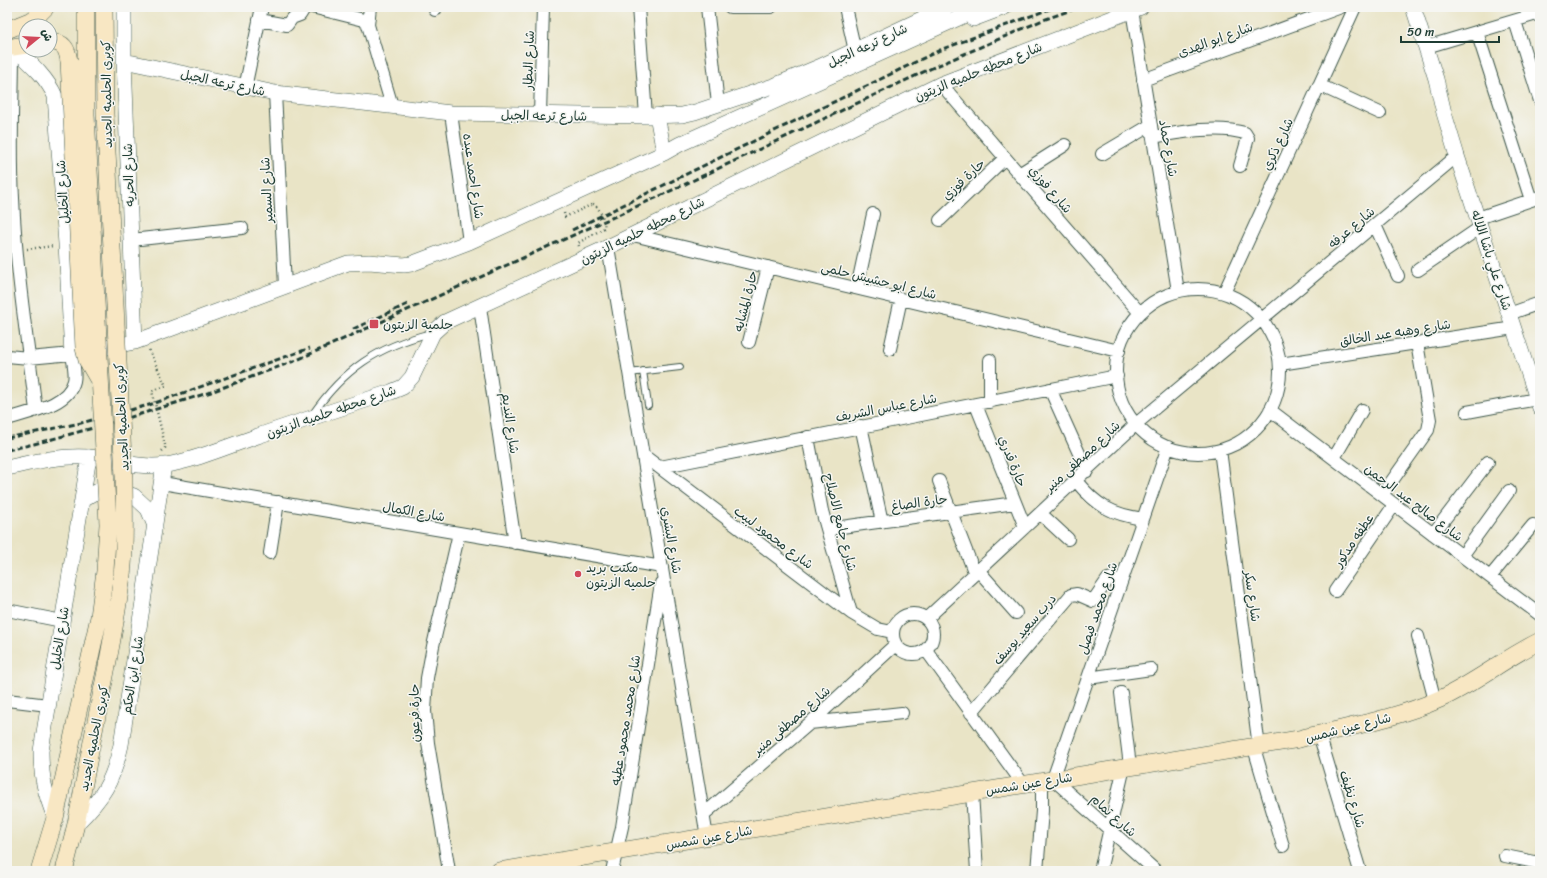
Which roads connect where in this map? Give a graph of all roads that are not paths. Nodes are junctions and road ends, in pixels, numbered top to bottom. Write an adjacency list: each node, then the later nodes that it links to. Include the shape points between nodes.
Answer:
1 (46, 7): 27 (main road, via 34,19)
2 (86, 7): 96 (main road, كوبرى الحلميه الجديد, bridge, via 86,115)
3 (104, 7): 177 (main road, كوبرى الحلميه الجديد, bridge, via 105,114 125,525 116,621)
4 (124, 7): 34 (street, شارع الحريه)
5 (262, 7): 24 (street)
6 (305, 7): 24 (street, via 299,17 292,18 286,25)
7 (312, 7): 25 (street)
8 (370, 7): 25 (street)
9 (543, 7): 46 (street, شارع البطار)
10 (638, 7): 47 (street)
11 (707, 7): 42 (street)
12 (730, 7): 13 (street)
13 (771, 7)
14 (845, 7): 33 (street)
15 (947, 7): 33 (street, شارع ترعه الجبل)
16 (1005, 7): 30 (street, شارع ترعه الجبل, via 922,39)
17 (1341, 7): 36 (street, شارع ابو الهدى)
18 (1355, 7): 38 (street, شارع ذكري)
19 (1408, 7): 32 (street, شارع علي باشا اللاله)
20 (1413, 7): 32 (street, شارع علي باشا اللاله)
21 (1136, 8): 36 (street, شارع حماد); 37 (street, شارع محطه حلميه الزيتون)
22 (977, 10): 30 (street)
23 (1540, 13): 26 (street)
24 (259, 20): 39 (street)
25 (368, 21): 43 (street)
26 (1515, 21): 28 (street); 35 (street)
27 (7, 30)
28 (1477, 32): 32 (street); 57 (street)
29 (58, 42): 96 (main road, bridge, via 68,51 69,61 84,348 89,366)
30 (899, 45): 50 (street)
31 (15, 46): 54 (street); 87 (street, شارع الخليل, via 49,83 56,96)
32 (1424, 47): 52 (street, شارع علي باشا اللاله)
33 (855, 51): 42 (street, شارع ترعه الجبل, via 776,85)
34 (124, 61): 39 (street, شارع ترعه الجبل); 64 (street, شارع الحريه)
35 (1534, 61): 41 (street)
36 (1144, 80): 48 (street, شارع حماد)
37 (941, 84): 53 (street, شارع فوزي); 63 (street, شارع محطه حلميه الزيتون)
38 (1320, 85): 45 (street); 74 (street, شارع ذكري)
39 (245, 88): 40 (street, شارع ترعه الجبل)
40 (275, 93): 43 (street, شارع ترعه الجبل); 71 (street, شارع السمير)
41 (1539, 96)
42 (718, 104): 47 (street, شارع ترعه الجبل, via 682,115)
43 (392, 106): 44 (street, شارع ترعه الجبل)
44 (451, 113): 46 (street, شارع ترعه الجبل); 65 (street, شارع احمد عبده)
45 (1380, 113)
46 (540, 115): 47 (street, شارع ترعه الجبل)
47 (652, 116): 50 (street)
48 (1152, 131): 51 (street); 55 (street, via 1220,130 1245,133 1248,138); 73 (street, شارع حماد)
49 (1065, 145): 56 (street)
50 (664, 153): 65 (street)
51 (1102, 154)
52 (1457, 156): 60 (street, شارع علي باشا اللاله); 61 (street, شارع عرفه)
53 (1005, 158): 56 (street, شارع فوزي); 59 (street, حارة فوزي)
54 (9, 166): 67 (street, via 17,250)
55 (1240, 166)
56 (1018, 174): 78 (street, شارع فوزي)
57 (1536, 199): 60 (street)
58 (872, 214): 72 (street)
59 (940, 220)
60 (1480, 222): 69 (street); 80 (street, شارع علي باشا اللاله)
61 (1375, 225): 70 (street); 79 (street, شارع عرفه)
62 (242, 228): 64 (street)
63 (633, 235): 66 (street, شارع محطه حلميه الزيتون); 68 (street, شارع ابو حشيش حلمى)
64 (131, 240): 82 (street, شارع الحريه)
65 (469, 242): 71 (street, via 411,264 348,263)
66 (608, 247): 77 (street, شارع محطه حلميه الزيتون); 94 (street, شارع البشري)
67 (13, 266): 89 (street)
68 (768, 267): 72 (street, شارع ابو حشيش حلمى); 83 (street, حارة المشايه)
69 (1418, 270)
70 (1398, 276)
71 (284, 286): 82 (street)
72 (857, 288): 75 (street, شارع ابو حشيش حلمى)
73 (1178, 291): 74 (street, via 1201,288); 78 (street, via 1151,303)
74 (1224, 292): 79 (street, via 1251,308)
75 (901, 299): 85 (street); 86 (street, شارع ابو حشيش حلمى)
76 (1540, 303): 80 (street, شارع وهبه عبد الخالق)
77 (480, 306): 81 (street, شارع محطه حلميه الزيتون, via 445,322); 141 (street, شارع النديم)
78 (1140, 313): 86 (street, via 1127,331)
79 (1262, 319): 91 (street, via 1277,348); 108 (street, شارع مصطفى منير)
80 (1512, 321): 84 (street, شارع وهبه عبد الخالق); 99 (street, شارع علي باشا اللاله)
81 (433, 333): 106 (lane, via 408,339 362,362 337,383); 106 (street, شارع محطه حلميه الزيتون, via 412,377 403,386)
82 (135, 342): 87 (street)
83 (749, 342)
84 (1417, 343): 91 (street, شارع وهبه عبد الخالق); 125 (street, via 1430,420 1428,430)
85 (890, 348)
86 (1119, 351): 95 (street)
87 (72, 354): 89 (street); 102 (street, via 74,380 69,393 58,401)
88 (7, 356): 89 (street)
89 (29, 358): 102 (street)
90 (990, 360): 98 (street)
91 (1280, 364): 103 (street, via 1280,380)
92 (680, 367): 93 (lane)
93 (643, 371): 94 (lane); 100 (lane)
94 (630, 373): 113 (street, شارع البشري)
95 (1117, 376): 97 (street, شارع عباس الشريف); 108 (street, via 1123,401)
96 (99, 381): 176 (main road, كوبرى الحلميه الجديد, bridge, via 108,524 105,571 99,617)
97 (1050, 389): 98 (street, شارع عباس الشريف); 120 (street)
98 (990, 402): 101 (street, شارع عباس الشريف)
99 (1538, 403): 105 (street)
100 (648, 405)
101 (976, 405): 109 (street, شارع عباس الشريف); 128 (street, حارة قدري)
102 (36, 410): 107 (street)
103 (1270, 410): 112 (street, via 1257,428 1240,441); 115 (street, شارع صالح عبد الرحمن)
104 (1362, 410): 115 (street)
105 (1467, 412)
106 (309, 418): 117 (street, شارع محطه حلميه الزيتون, via 187,460)
107 (7, 419)
108 (1136, 424): 111 (street, via 1156,441); 120 (street, شارع مصطفى منير)
109 (861, 426): 110 (street, شارع عباس الشريف); 133 (street)
110 (808, 436): 118 (street, شارع عباس الشريف); 137 (street, شارع جامع الاصلاح)
111 (1168, 447): 112 (street, via 1202,453); 132 (street, شارع محمد فيصل)
112 (1220, 450): 170 (street, شارع سكر)
113 (643, 455): 118 (street, شارع محمود لبيب); 144 (street, شارع البشري)
114 (89, 457): 117 (street, شارع محطه حلميه الزيتون, via 139,466); 119 (street, شارع محطه حلميه الزيتون, via 69,456); 126 (street, شارع الخليل)
115 (1334, 458): 125 (street, شارع صالح عبد الرحمن)
116 (1488, 462): 139 (street)
117 (164, 465): 123 (street, شارع ابن الحكم)
118 (660, 467): 150 (street, شارع محمود لبيب)
119 (7, 468)
120 (1087, 471): 122 (street, شارع مصطفى منير)
121 (939, 481): 130 (street)
122 (1076, 481): 131 (street, شارع مصطفى منير); 132 (street, via 1089,496 1105,508 1124,516)
123 (162, 483): 127 (street, شارع الكمال); 135 (street, شارع ابن الحكم)
124 (1509, 491): 143 (street)
125 (1382, 495): 129 (street, شارع صالح عبد الرحمن)
126 (82, 500): 135 (street, via 98,491 123,492 134,496 148,509); 154 (street, شارع الخليل)
127 (278, 502): 138 (street, شارع الكمال); 142 (street)
128 (1015, 503): 130 (street, حارة الصاغ); 136 (street, حارة قدري)
129 (1394, 504): 139 (street, شارع صالح عبد الرحمن); 148 (street, عطفه مدكور)
130 (951, 512): 133 (street, حارة الصاغ); 145 (street)
131 (1040, 513): 136 (street, شارع مصطفى منير); 140 (street)
132 (1143, 519): 147 (street, شارع محمد فيصل)
133 (882, 522): 137 (street, حارة الصاغ)
134 (1533, 525): 146 (street)
135 (155, 526): 177 (street, شارع ابن الحكم, via 116,768 93,808)
136 (1025, 527): 145 (street, شارع مصطفى منير)
137 (827, 530): 150 (street, شارع جامع الاصلاح)
138 (459, 533): 141 (street, شارع الكمال); 186 (street, حارة فرعون, via 433,646 427,678 425,711)
139 (1433, 534): 143 (street, شارع صالح عبد الرحمن)
140 (1068, 539)
141 (515, 543): 144 (street, شارع الكمال)
142 (270, 553)
143 (1462, 556): 146 (street, شارع صالح عبد الرحمن)
144 (662, 570): 175 (street, شارع البشري); 181 (street, شارع محمد محمود عطيه)
145 (976, 572): 151 (street); 153 (street, شارع مصطفى منير)
146 (1490, 577): 152 (street, شارع صالح عبد الرحمن)
147 (1121, 582): 161 (street, شارع محمد فيصل); 167 (street, درب سعيد يوسف, via 1108,579 1093,601 1077,594 1071,595)
148 (1335, 591)
149 (7, 610): 154 (street)
150 (851, 613): 155 (street, شارع محمود لبيب, via 878,629)
151 (1016, 613)
152 (1540, 616)
153 (926, 619): 155 (street, via 915,614 902,617); 159 (street, via 933,635)
154 (62, 620): 165 (street, شارع الخليل)
155 (892, 632): 158 (street)
156 (1418, 636): 164 (street)
157 (1540, 641): 164 (main road, شارع عين شمس, via 1473,682)
158 (895, 645): 159 (street, via 904,653 910,654); 168 (street, شارع مصطفى منير)
159 (926, 650): 167 (street)
160 (1151, 669): 161 (street)
161 (1088, 678): 172 (street, شارع محمد فيصل)
162 (1120, 693): 171 (street)
163 (7, 700): 165 (street)
164 (1435, 701): 169 (main road, شارع عين شمس, via 1375,722)
165 (48, 705): 176 (street, شارع الخليل, via 41,751 41,774)
166 (902, 713): 168 (street)
167 (971, 713): 173 (street)
168 (810, 723): 175 (street, شارع مصطفى منير)
169 (1319, 734): 170 (main road, شارع عين شمس); 193 (street, شارع نظيف)
170 (1256, 747): 171 (main road, شارع عين شمس); 180 (street, شارع سكر)
171 (1127, 767): 172 (main road, شارع عين شمس); 178 (street)
172 (1048, 780): 173 (main road, شارع عين شمس); 178 (street, شارع تمام); 190 (street, شارع محمد فيصل, via 1042,811)
173 (1023, 784): 174 (main road, شارع عين شمس)
174 (972, 792): 179 (main road, شارع عين شمس); 189 (street)
175 (703, 815): 179 (street, شارع البشري)
176 (55, 818): 184 (main road)
177 (76, 824): 185 (main road)
178 (1109, 830): 191 (street); 192 (street, شارع تمام)
179 (707, 837): 181 (main road, شارع عين شمس)
180 (1283, 846)
181 (617, 852): 187 (main road, شارع عين شمس); 188 (street, شارع محمد محمود عطيه)
182 (1505, 856): 183 (street)
183 (1540, 863)
184 (39, 871)
185 (64, 871)
186 (449, 871)
187 (499, 871)
188 (612, 871)
189 (977, 871)
190 (1037, 871)
191 (1100, 871)
192 (1156, 871)
193 (1360, 871)

